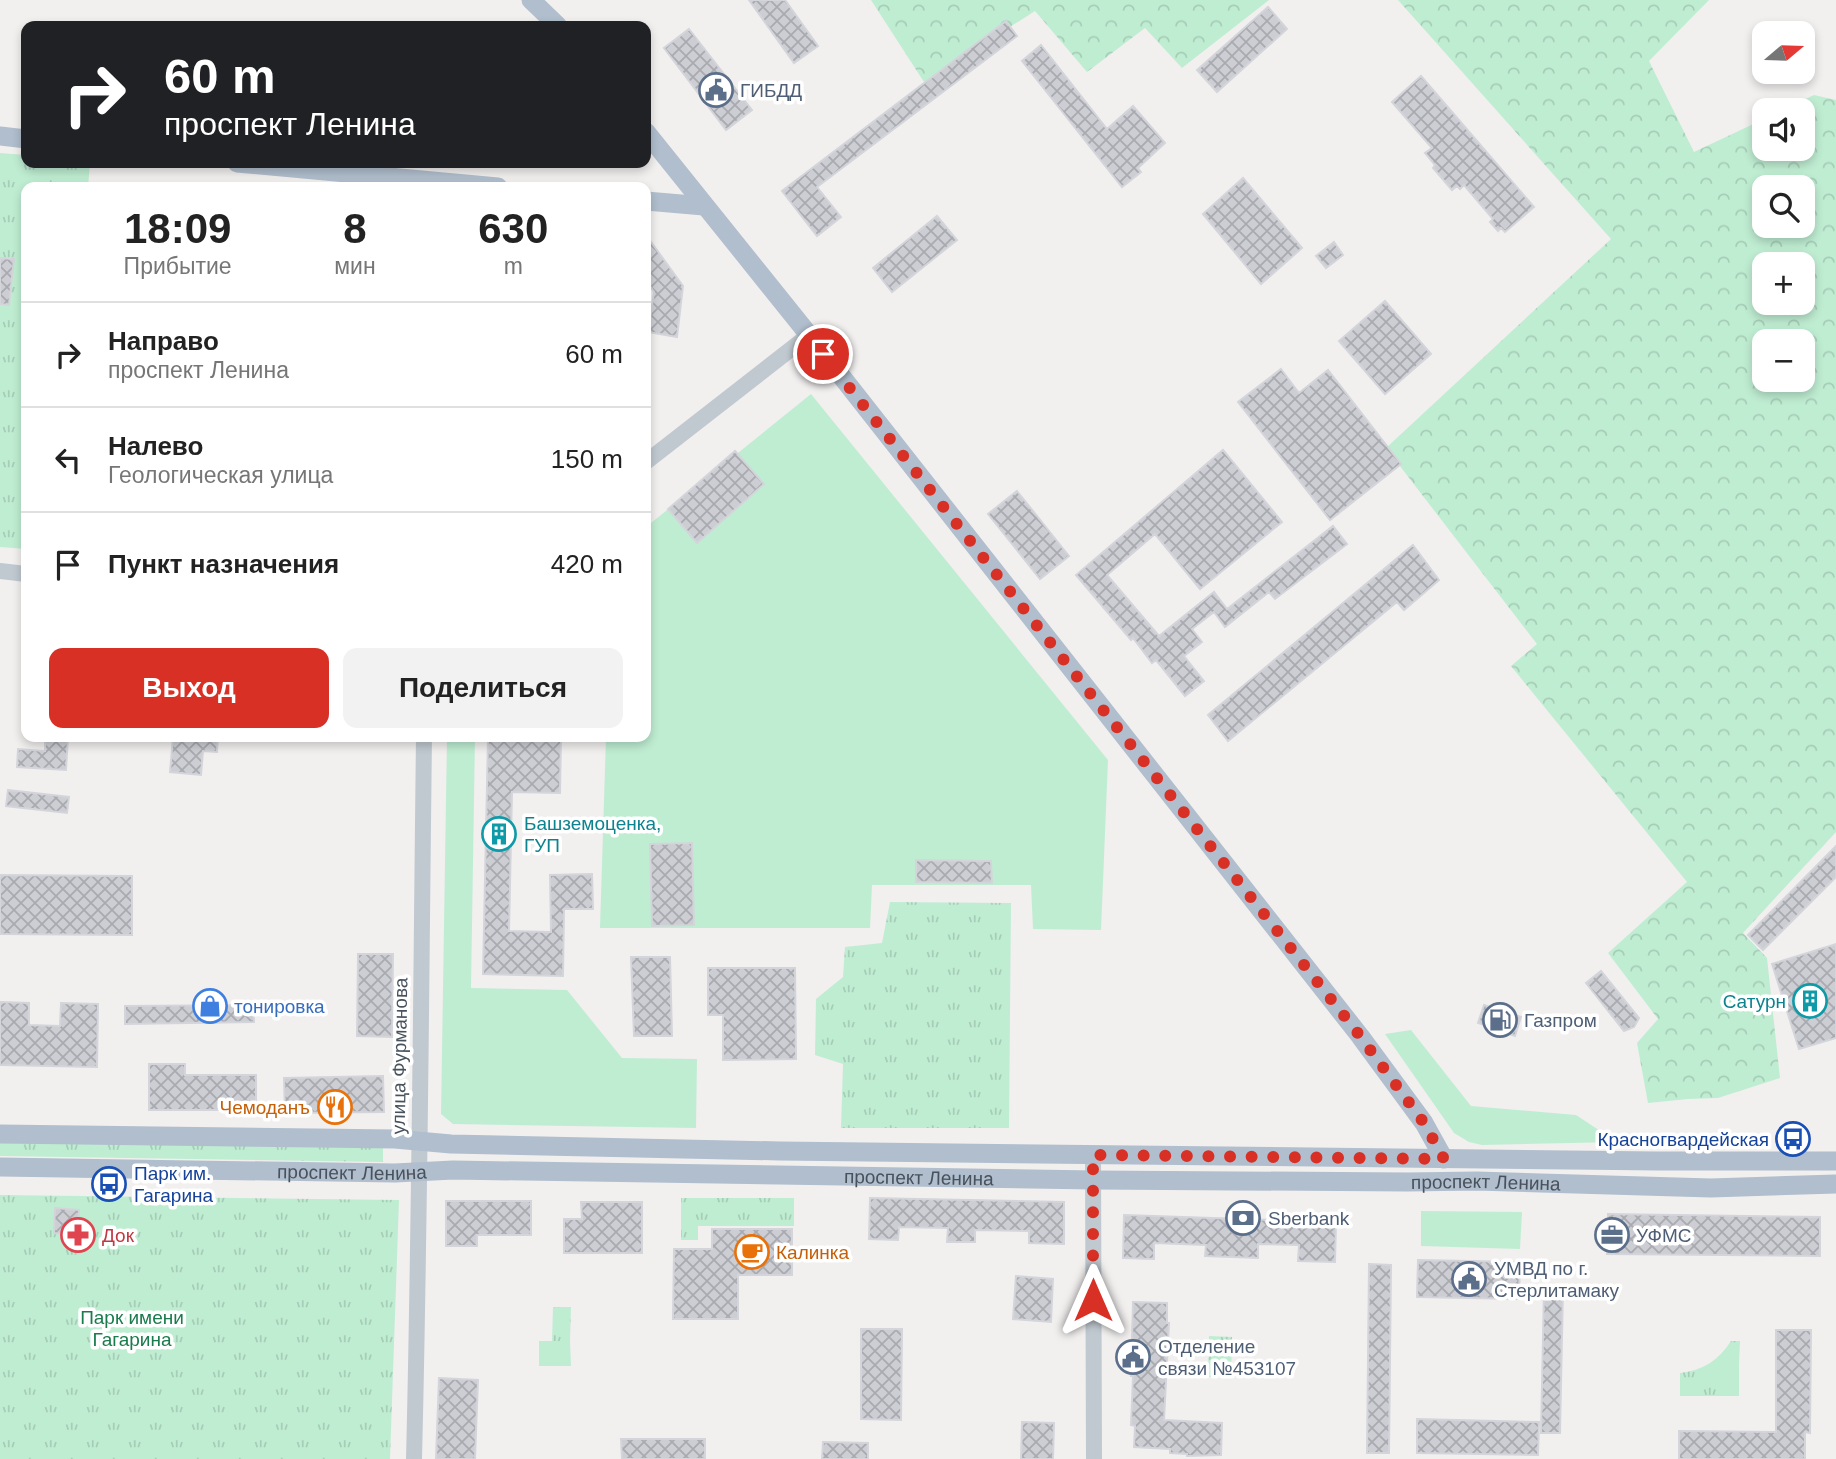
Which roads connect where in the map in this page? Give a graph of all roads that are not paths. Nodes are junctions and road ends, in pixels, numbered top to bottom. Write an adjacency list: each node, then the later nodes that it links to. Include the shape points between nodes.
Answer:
1 (531, 0): 2 (main road)
2 (553, 21)
3 (0, 136): 4 (main road)
4 (21, 138)
5 (651, 138): 9 (main road)
6 (291, 168): 7 (main road)
7 (444, 182)
8 (651, 201): 9 (main road)
9 (704, 206): 10 (main road)
10 (809, 335): 11 (street); 18 (main road, via 1360,1036 1424,1123)
11 (651, 458)
12 (0, 571): 13 (street)
13 (21, 573)
14 (424, 742): 16 (street, улица Фурманова)
15 (0, 1135): 16 (main road, проспект Ленина)
16 (419, 1141): 17 (main road, проспект Ленина); 21 (street, улица Фурманова)
17 (1093, 1155): 18 (main road, проспект Ленина); 22 (street)
18 (1444, 1159): 19 (main road, проспект Ленина)
19 (1836, 1161)
20 (0, 1167): 21 (main road, проспект Ленина)
21 (420, 1171): 22 (main road, проспект Ленина); 24 (street, улица Фурманова)
22 (1094, 1180): 23 (main road, проспект Ленина, via 1476,1181 1711,1188); 25 (street)
23 (1836, 1184)
24 (414, 1459)
25 (1094, 1459)

